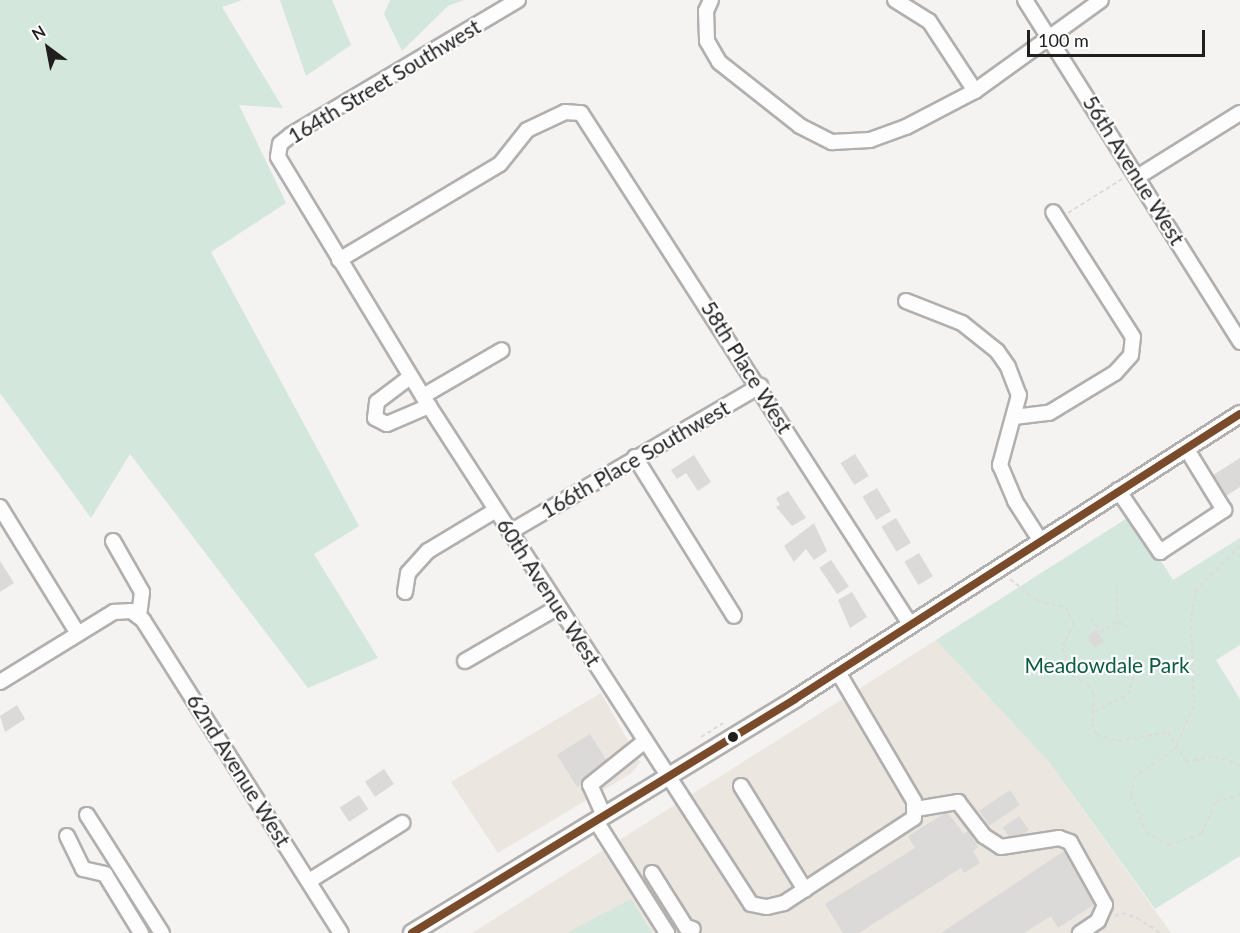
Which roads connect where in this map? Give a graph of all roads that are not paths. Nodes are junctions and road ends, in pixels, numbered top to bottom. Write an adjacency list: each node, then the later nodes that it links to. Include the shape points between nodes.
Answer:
1 (518, 0): 9 (street, 164th Street Southwest)
2 (711, 0): 7 (street, via 706,11 707,41 719,62 800,126 832,142 870,140 906,127)
3 (895, 0): 7 (street, via 929,21)
4 (1025, 0): 6 (street, 56th Avenue West)
5 (1101, 0): 6 (street)
6 (1050, 39): 7 (street); 10 (street, 56th Avenue West)
7 (975, 91)
8 (1240, 113): 10 (street)
9 (280, 144): 12 (street, 60th Avenue West, via 278,157)
10 (1137, 173): 14 (street, 56th Avenue West)
11 (1056, 216): 20 (street, via 1133,337 1131,355 1115,373 1049,412)
12 (339, 260): 16 (street, 60th Avenue West); 17 (street, 58th Place West, via 500,164 527,130 565,112 581,113)
13 (906, 301): 20 (street, via 962,323 997,351 1019,395)
14 (1240, 342)
15 (502, 350): 18 (street)
16 (410, 377): 18 (street, 60th Avenue West); 18 (street, via 377,402 375,418 387,424)
17 (760, 386): 22 (street, 166th Place Southwest); 33 (street, 58th Place West)
18 (426, 401): 25 (street, 60th Avenue West)
19 (1240, 414): 21 (main road)
20 (1014, 417): 27 (street, via 1000,465 1015,501)
21 (1186, 448): 23 (main road); 23 (street, via 1224,510 1160,552)
22 (636, 457): 26 (street, 166th Place Southwest); 32 (street)
23 (1119, 490): 27 (main road)
24 (0, 507): 34 (street)
25 (496, 510): 26 (street, 60th Avenue West); 29 (street, via 428,551 408,573)
26 (510, 532): 30 (street, 60th Avenue West)
27 (1040, 540): 33 (main road)
28 (113, 542): 31 (street, via 142,592)
29 (405, 592)
30 (558, 607): 35 (street); 38 (street, 60th Avenue West)
31 (135, 614): 34 (street, via 114,612); 47 (street, 62nd Avenue West)
32 (734, 616)
33 (910, 624): 36 (main road)
34 (78, 634): 37 (street)
35 (465, 661)
36 (838, 672): 39 (main road); 41 (street)
37 (0, 682)
38 (645, 741): 39 (street, 60th Avenue West); 43 (street, via 590,785)
39 (668, 778): 43 (main road); 48 (street, 60th Avenue West, via 751,904 776,906)
40 (741, 786): 48 (street)
41 (916, 809): 48 (street, via 908,825); 55 (street, via 958,802 984,836 1001,847 1059,838 1070,842 1105,905 1098,921)
42 (87, 815): 51 (street)
43 (600, 819): 53 (main road); 54 (street)
44 (402, 823): 47 (street)
45 (67, 836): 50 (street, via 83,869 105,874)
46 (652, 873): 49 (street, via 686,927)
47 (309, 881): 52 (street, 62nd Avenue West)
48 (805, 890)
49 (693, 929)
50 (141, 933)
51 (162, 933)
52 (341, 933)
53 (412, 933)
54 (667, 933)
55 (1080, 933)

